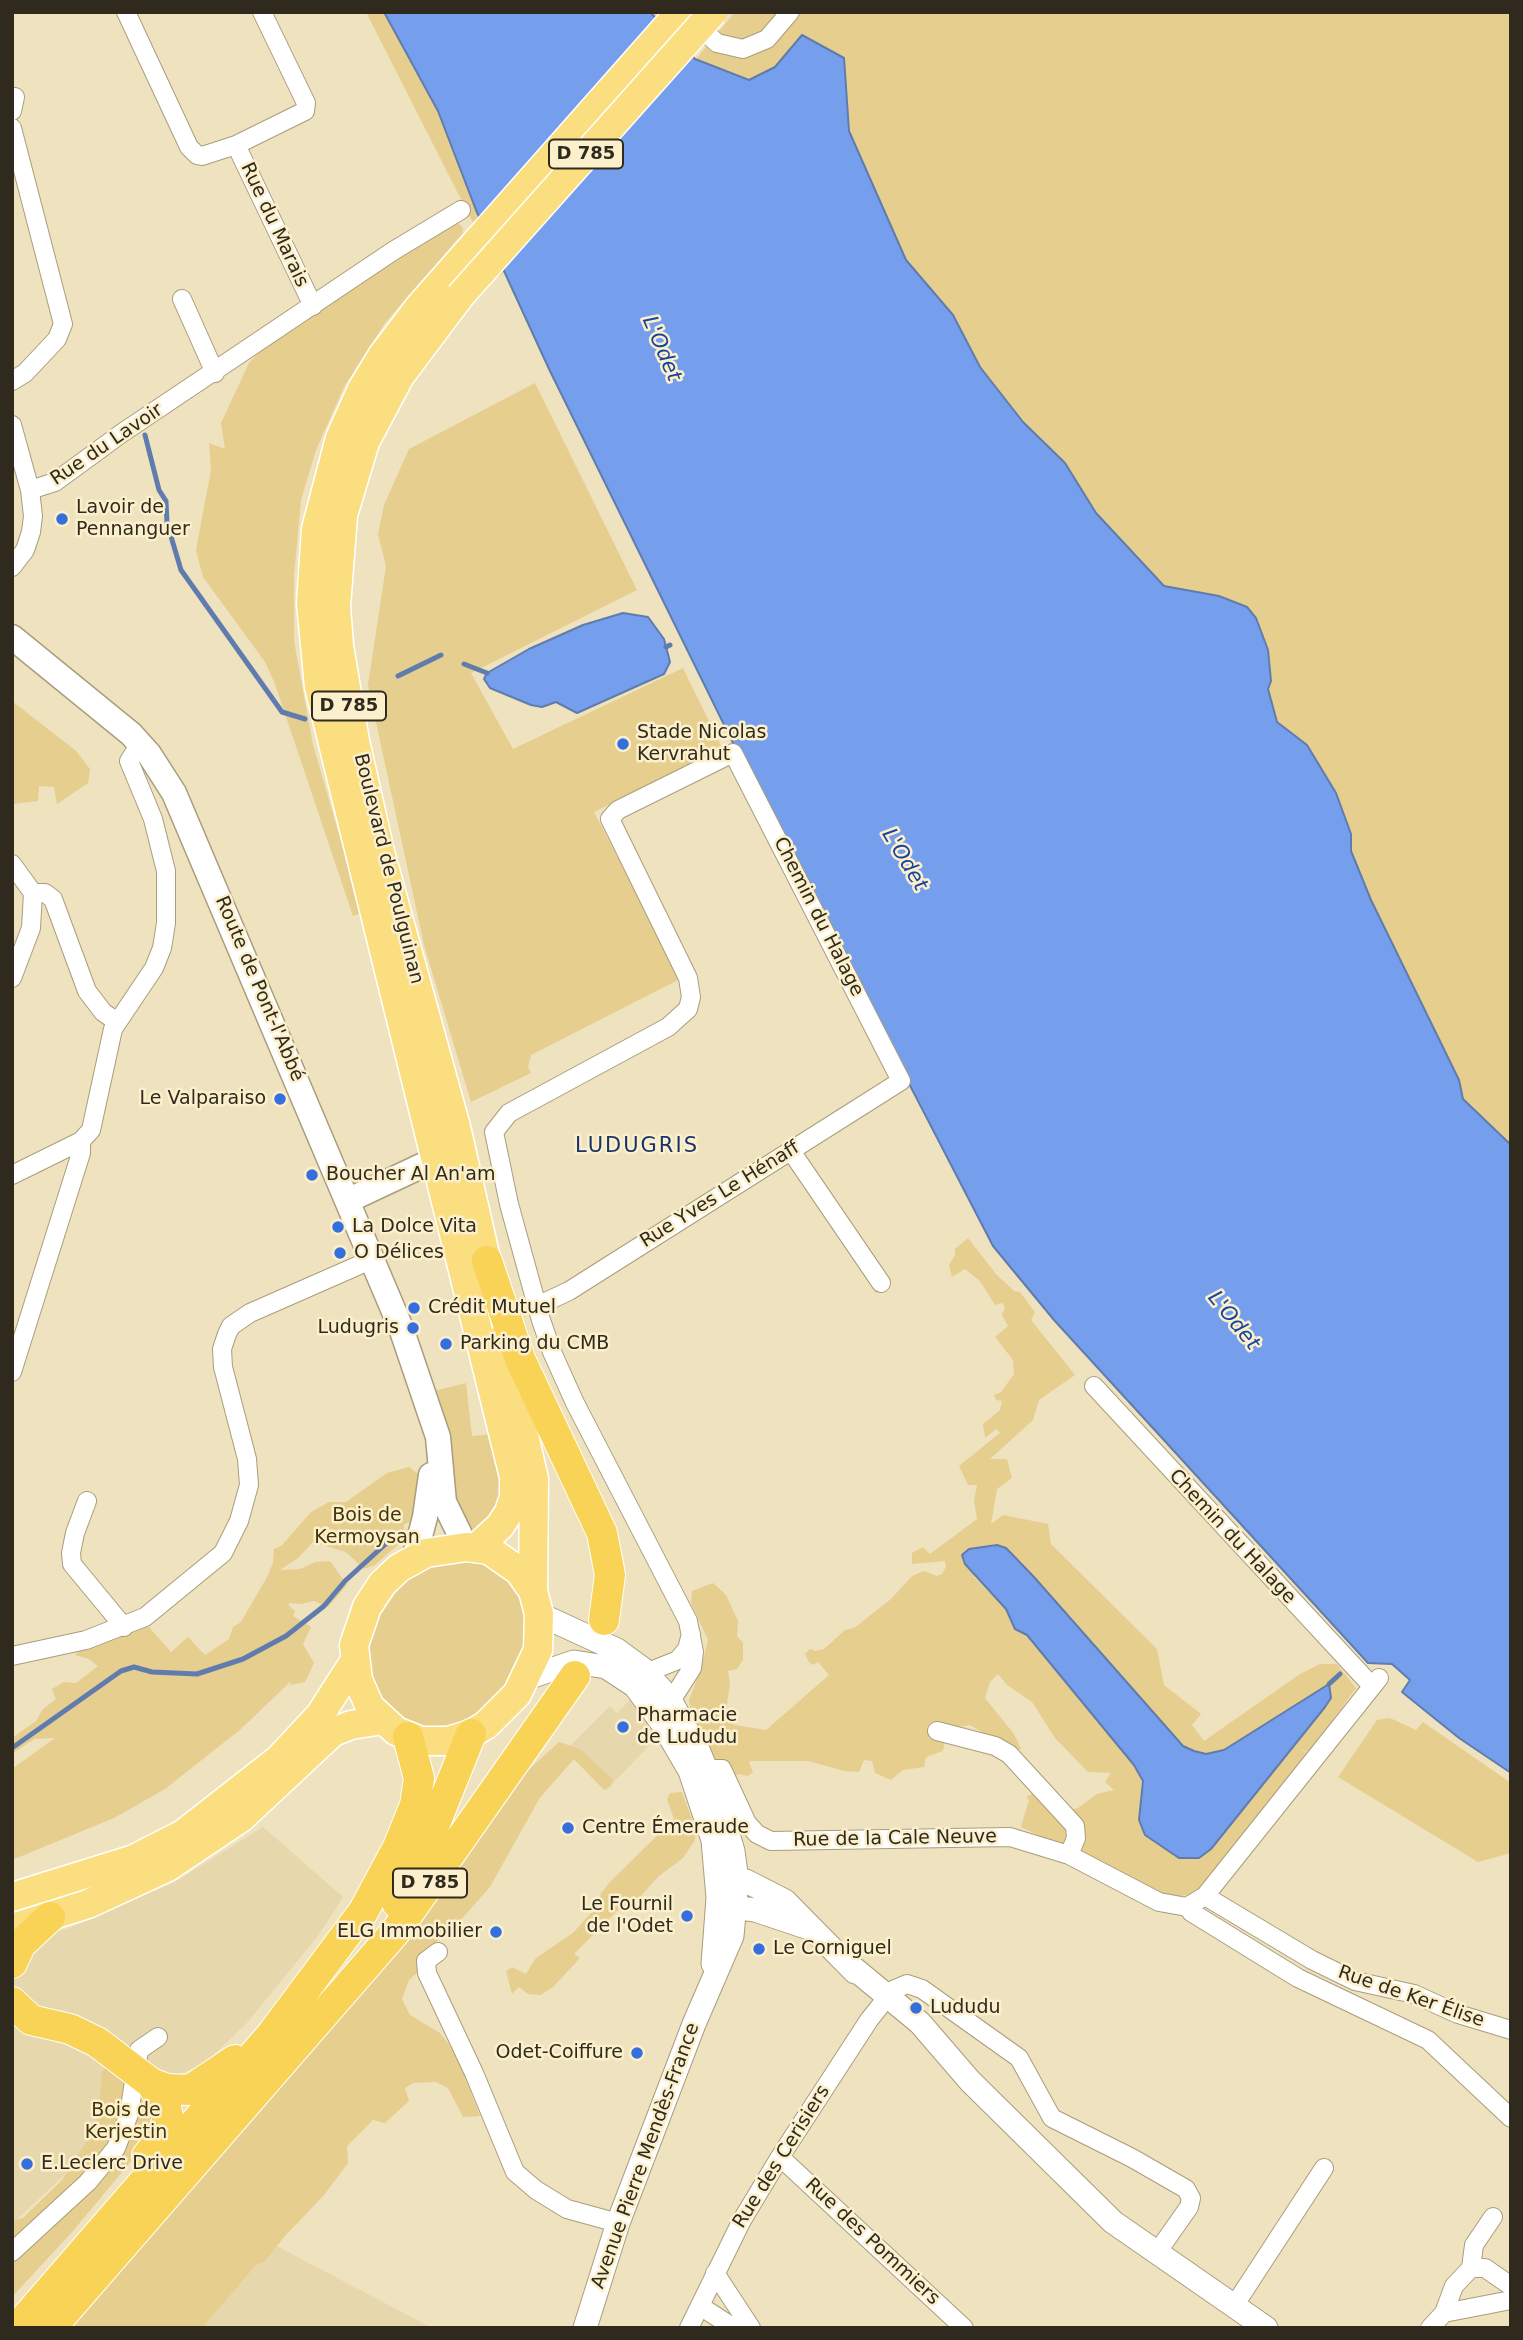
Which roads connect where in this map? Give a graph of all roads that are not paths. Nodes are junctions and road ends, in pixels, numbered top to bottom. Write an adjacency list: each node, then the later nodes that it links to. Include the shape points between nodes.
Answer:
1 (126, 12): 8 (street, via 192,152 202,156)
2 (262, 12): 8 (street, via 307,107 286,123)
3 (680, 12): 10 (main road, Boulevard de Poulguinan / D 785)
4 (688, 12): 6 (street, via 695,25 717,43 743,49 767,39)
5 (713, 12): 10 (main road, Boulevard de Poulguinan / D 785, bridge)
6 (790, 12)
7 (12, 128): 14 (street, via 63,324 57,339)
8 (236, 145): 12 (street, Rue du Marais)
9 (461, 210): 12 (street, Rue du Lavoir)
10 (453, 286): 27 (main road, Boulevard de Poulguinan / D 785, via 400,332 372,372 340,438 316,529 311,603 319,687); 31 (main road, Boulevard de Poulguinan / D 785, via 365,442 343,515 336,606 355,741 377,840 456,1127)
11 (181, 299): 13 (street)
12 (313, 306): 13 (street, Rue du Lavoir)
13 (215, 373): 16 (street, Rue du Lavoir, via 55,482)
14 (12, 381)
15 (12, 425): 16 (street)
16 (30, 490): 17 (street, Rue du Lavoir, via 31,532)
17 (12, 567)
18 (12, 637): 19 (main road, Route de Pont-l'Abbé)
19 (140, 744): 23 (street, via 129,761 162,853 166,923 154,968); 29 (main road, Route de Pont-l'Abbé, via 167,780 186,817)
20 (12, 863): 21 (street)
21 (33, 892): 22 (street, via 31,928); 23 (street, via 45,892 52,899 87,991 103,1013)
22 (12, 978)
23 (117, 1022): 25 (street, via 94,1122)
24 (901, 1081): 26 (street, Rue Yves Le Hénaff); 33 (street, Chemin du Halage, via 733,754 618,810 610,819 688,978 691,997 688,1009 668,1027 509,1113 494,1132)
25 (81, 1141): 28 (street); 34 (street, via 82,1153)
26 (791, 1151): 32 (street); 33 (street, Rue Yves Le Hénaff, via 569,1291)
27 (436, 1159): 29 (main road); 38 (main road, Boulevard de Poulguinan / D 785, via 515,1487 505,1520)
28 (12, 1175)
29 (349, 1200): 30 (main road, Route de Pont-l'Abbé)
30 (373, 1259): 36 (main road, Route de Pont-l'Abbé); 42 (street, via 250,1313 231,1326 223,1341 223,1367 249,1477 239,1521 216,1560 162,1605)
31 (487, 1261): 40 (main road, Boulevard de Poulguinan / D 785, via 534,1479); 41 (highway, D 785, via 520,1359 603,1533 610,1575)
32 (881, 1283)
33 (537, 1306): 43 (street, via 575,1403 680,1600)
34 (12, 1373)
35 (1094, 1387): 57 (street, Chemin du Halage, via 1331,1655 1375,1682)
36 (425, 1397): 38 (main road, Route de Pont-l'Abbé, via 438,1437 444,1502); 39 (main road, Route de Pont-l'Abbé, via 431,1485)
37 (87, 1502): 42 (street, via 75,1533 72,1564)
38 (471, 1547): 39 (main road, via 440,1549); 40 (main road, via 489,1550 510,1563)
39 (414, 1559): 45 (main road, via 383,1584 367,1607)
40 (536, 1603): 46 (street, Avenue Pierre Mendès-France, via 608,1644); 48 (main road, via 538,1650)
41 (604, 1620)
42 (124, 1627): 44 (street)
43 (691, 1634): 46 (street, via 682,1655); 49 (street, via 692,1668 684,1684)
44 (12, 1656)
45 (354, 1662): 50 (main road, via 362,1692); 58 (main road, via 320,1715 279,1759 183,1834 134,1859)
46 (648, 1675): 48 (street, Avenue Pierre Mendès-France, via 586,1662 555,1666); 49 (street, Avenue Pierre Mendès-France)
47 (575, 1676): 72 (highway, D 785, via 409,1913)
48 (527, 1678): 52 (main road, via 502,1713)
49 (661, 1703): 54 (street, Avenue Pierre Mendès-France); 54 (street, Avenue Pierre Mendès-France, via 680,1750)
50 (383, 1720): 53 (main road); 61 (main road, via 333,1732 265,1798 192,1853 121,1890)
51 (937, 1731): 55 (street, via 1009,1754 1075,1826)
52 (471, 1734): 53 (main road, via 433,1742); 72 (highway, D 785, via 428,1841 391,1913)
53 (408, 1737): 69 (highway, D 785, via 419,1778 415,1805 398,1847 363,1912)
54 (700, 1775): 55 (street, Rue de la Cale Neuve, via 722,1769 747,1823 771,1840 998,1836); 56 (street, Avenue Pierre Mendès-France)
55 (1069, 1855): 60 (street, Rue de la Cale Neuve, via 1159,1902)
56 (727, 1882): 59 (street, Avenue Pierre Mendès-France); 63 (street, via 755,1884 785,1901)
57 (1205, 1896): 60 (street); 68 (street, Rue de Ker Élise, via 1355,1981 1426,1998 1458,2014)
58 (12, 1898)
59 (727, 1906): 63 (street); 77 (street, Avenue Pierre Mendès-France, via 710,1985)
60 (1187, 1907): 73 (street, via 1298,1978 1428,2040)
61 (50, 1917): 62 (main road); 65 (highway, via 21,1944)
62 (12, 1928)
63 (812, 1929): 66 (street)
64 (438, 1952): 77 (street, via 426,1961 426,1973 515,2172 567,2209)
65 (12, 1965): 67 (highway)
66 (885, 1999): 74 (street, Rue des Cerisiers); 78 (street, via 922,2046 970,2081 1094,2202); 78 (street, via 907,1984 922,1989 1019,2058 1052,2118 1186,2189 1189,2207)
67 (17, 2008): 71 (highway, via 31,2020 84,2036)
68 (1511, 2030)
69 (272, 2034): 71 (highway, via 190,2090 178,2091); 88 (highway, D 785)
70 (158, 2037): 71 (street, via 143,2045)
71 (143, 2075): 79 (street, via 116,2148 96,2173); 87 (highway, via 166,2107 162,2138)
72 (270, 2078): 89 (highway, D 785)
73 (1511, 2118)
74 (780, 2157): 81 (street, Rue des Cerisiers); 94 (street, Rue des Pommiers)
75 (1324, 2168): 84 (street)
76 (1493, 2217): 80 (street, via 1474,2245)
77 (618, 2222): 90 (street, Avenue Pierre Mendès-France)
78 (1159, 2250): 84 (street)
79 (12, 2252)
80 (1471, 2268): 82 (street, via 1485,2268); 86 (street, via 1454,2286)
81 (715, 2273): 85 (street, Rue des Cerisiers); 93 (street)
82 (1511, 2286)
83 (1511, 2300): 86 (street)
84 (1237, 2302): 95 (street); 96 (street)
85 (700, 2306): 91 (street, Rue des Cerisiers); 92 (street)
86 (1444, 2314): 97 (street)
87 (12, 2316)
88 (17, 2328)
89 (51, 2328)
90 (585, 2328)
91 (690, 2328)
92 (734, 2328)
93 (751, 2328)
94 (964, 2328)
95 (1266, 2328)
96 (1286, 2328)
97 (1430, 2328)

